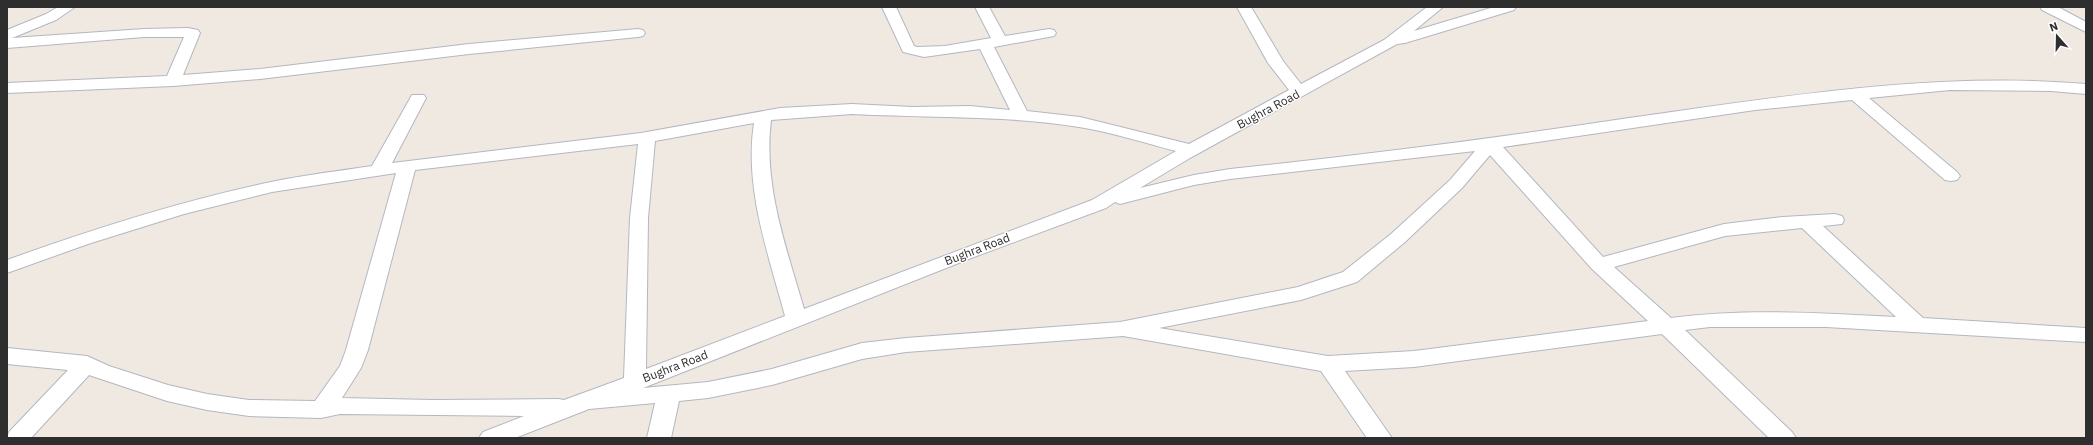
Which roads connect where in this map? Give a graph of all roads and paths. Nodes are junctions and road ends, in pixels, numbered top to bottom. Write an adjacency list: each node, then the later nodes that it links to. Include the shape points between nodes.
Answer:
1 (68, 7): 11 (street)
2 (889, 7): 15 (street, via 908,49 913,52)
3 (982, 7): 12 (street)
4 (1244, 7): 19 (street, via 1276,63)
5 (1436, 7): 14 (street, Bughra Road)
6 (1509, 7): 14 (street)
7 (2046, 7): 8 (street)
8 (2086, 28)
9 (638, 33): 16 (street, via 469,48 260,74)
10 (1049, 33): 12 (street)
11 (7, 35)
12 (1000, 41): 15 (street)
13 (7, 43): 16 (street, via 188,32 193,34)
14 (1389, 43): 19 (street, Bughra Road)
15 (985, 44): 22 (street)
16 (173, 81): 17 (street)
17 (7, 88)
18 (2086, 89): 20 (street, via 1950,85)
19 (1299, 92): 26 (street, Bughra Road)
20 (1856, 95): 25 (street, via 1755,105); 29 (street)
21 (418, 98): 28 (street)
22 (1021, 115): 23 (street, via 970,111 852,109); 26 (street, via 1080,122)
23 (764, 116): 24 (street); 35 (street, via 760,144 767,212)
24 (647, 136): 27 (street); 43 (street, via 639,218)
25 (1490, 144): 30 (street, via 1230,174 1194,180); 33 (street); 38 (street, via 1456,184 1398,238 1350,277 1301,294)
26 (1192, 150): 30 (street, Bughra Road)
27 (408, 166): 28 (street); 46 (street, via 357,350 350,368)
28 (379, 170): 34 (street, via 272,187 178,210 81,240)
29 (1951, 176)
30 (1099, 204): 35 (street, Bughra Road)
31 (1835, 220): 32 (street)
32 (1806, 222): 33 (street, via 1724,230); 36 (street)
33 (1599, 265): 37 (street)
34 (7, 267)
35 (796, 319): 43 (street, Bughra Road)
36 (1916, 324): 37 (street, via 1826,320 1710,320); 39 (street)
37 (1668, 326): 42 (street, via 1414,359); 51 (street)
38 (1120, 329): 42 (street); 44 (street, via 906,345 862,351 772,377 708,390)
39 (2086, 335)
40 (7, 356): 41 (street)
41 (86, 364): 46 (street, via 101,372 207,402 249,408); 47 (street)
42 (1328, 364): 50 (street)
43 (635, 382): 45 (street, Bughra Road)
44 (669, 394): 45 (street); 49 (street)
45 (579, 404): 46 (street, via 432,408 340,406); 48 (street, Bughra Road)
46 (321, 410)
47 (17, 438)
48 (491, 438)
49 (659, 438)
50 (1380, 438)
51 (1784, 438)

